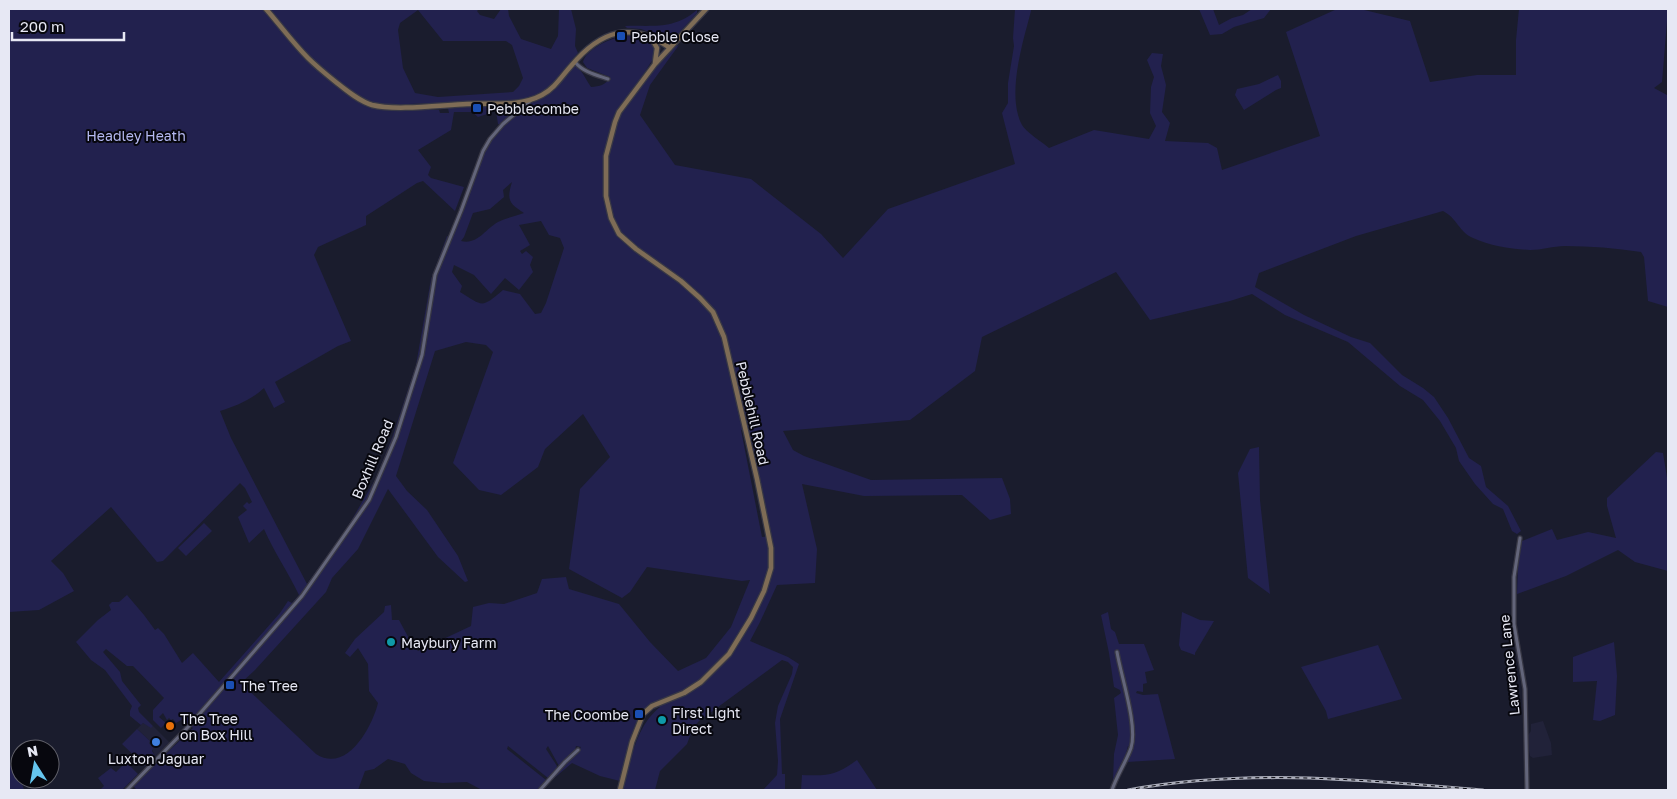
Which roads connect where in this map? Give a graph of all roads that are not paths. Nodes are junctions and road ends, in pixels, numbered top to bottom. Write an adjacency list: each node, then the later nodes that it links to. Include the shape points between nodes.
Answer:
1 (266, 9): 9 (main road, via 307,57 353,96 371,104)
2 (706, 9): 4 (main road, Pebblehill Road)
3 (651, 36): 4 (main road); 5 (main road, via 615,33 600,40); 6 (main road, via 657,48)
4 (670, 48): 6 (main road, Pebblehill Road)
5 (575, 61): 7 (street, via 588,72); 8 (main road, via 556,84)
6 (655, 64): 16 (main road, Pebblehill Road, via 619,112 610,137 606,156 606,196 611,218 619,234 700,298 712,312 724,337 757,479 771,568 754,612 728,654 701,682 642,714)
7 (608, 79)
8 (532, 100): 9 (main road); 10 (street, Boxhill Road)
9 (518, 102): 10 (street)
10 (522, 109): 14 (street, Boxhill Road, via 503,124 486,145 445,248 435,275 422,356 396,437 369,500 302,596)
11 (1520, 538): 18 (street, Lawrence Lane, via 1514,577 1514,624 1525,689)
12 (1117, 652): 17 (street, via 1133,736 1132,747)
13 (578, 750): 15 (street)
14 (130, 789)
15 (540, 790)
16 (620, 790)
17 (1112, 790)
18 (1526, 790)

